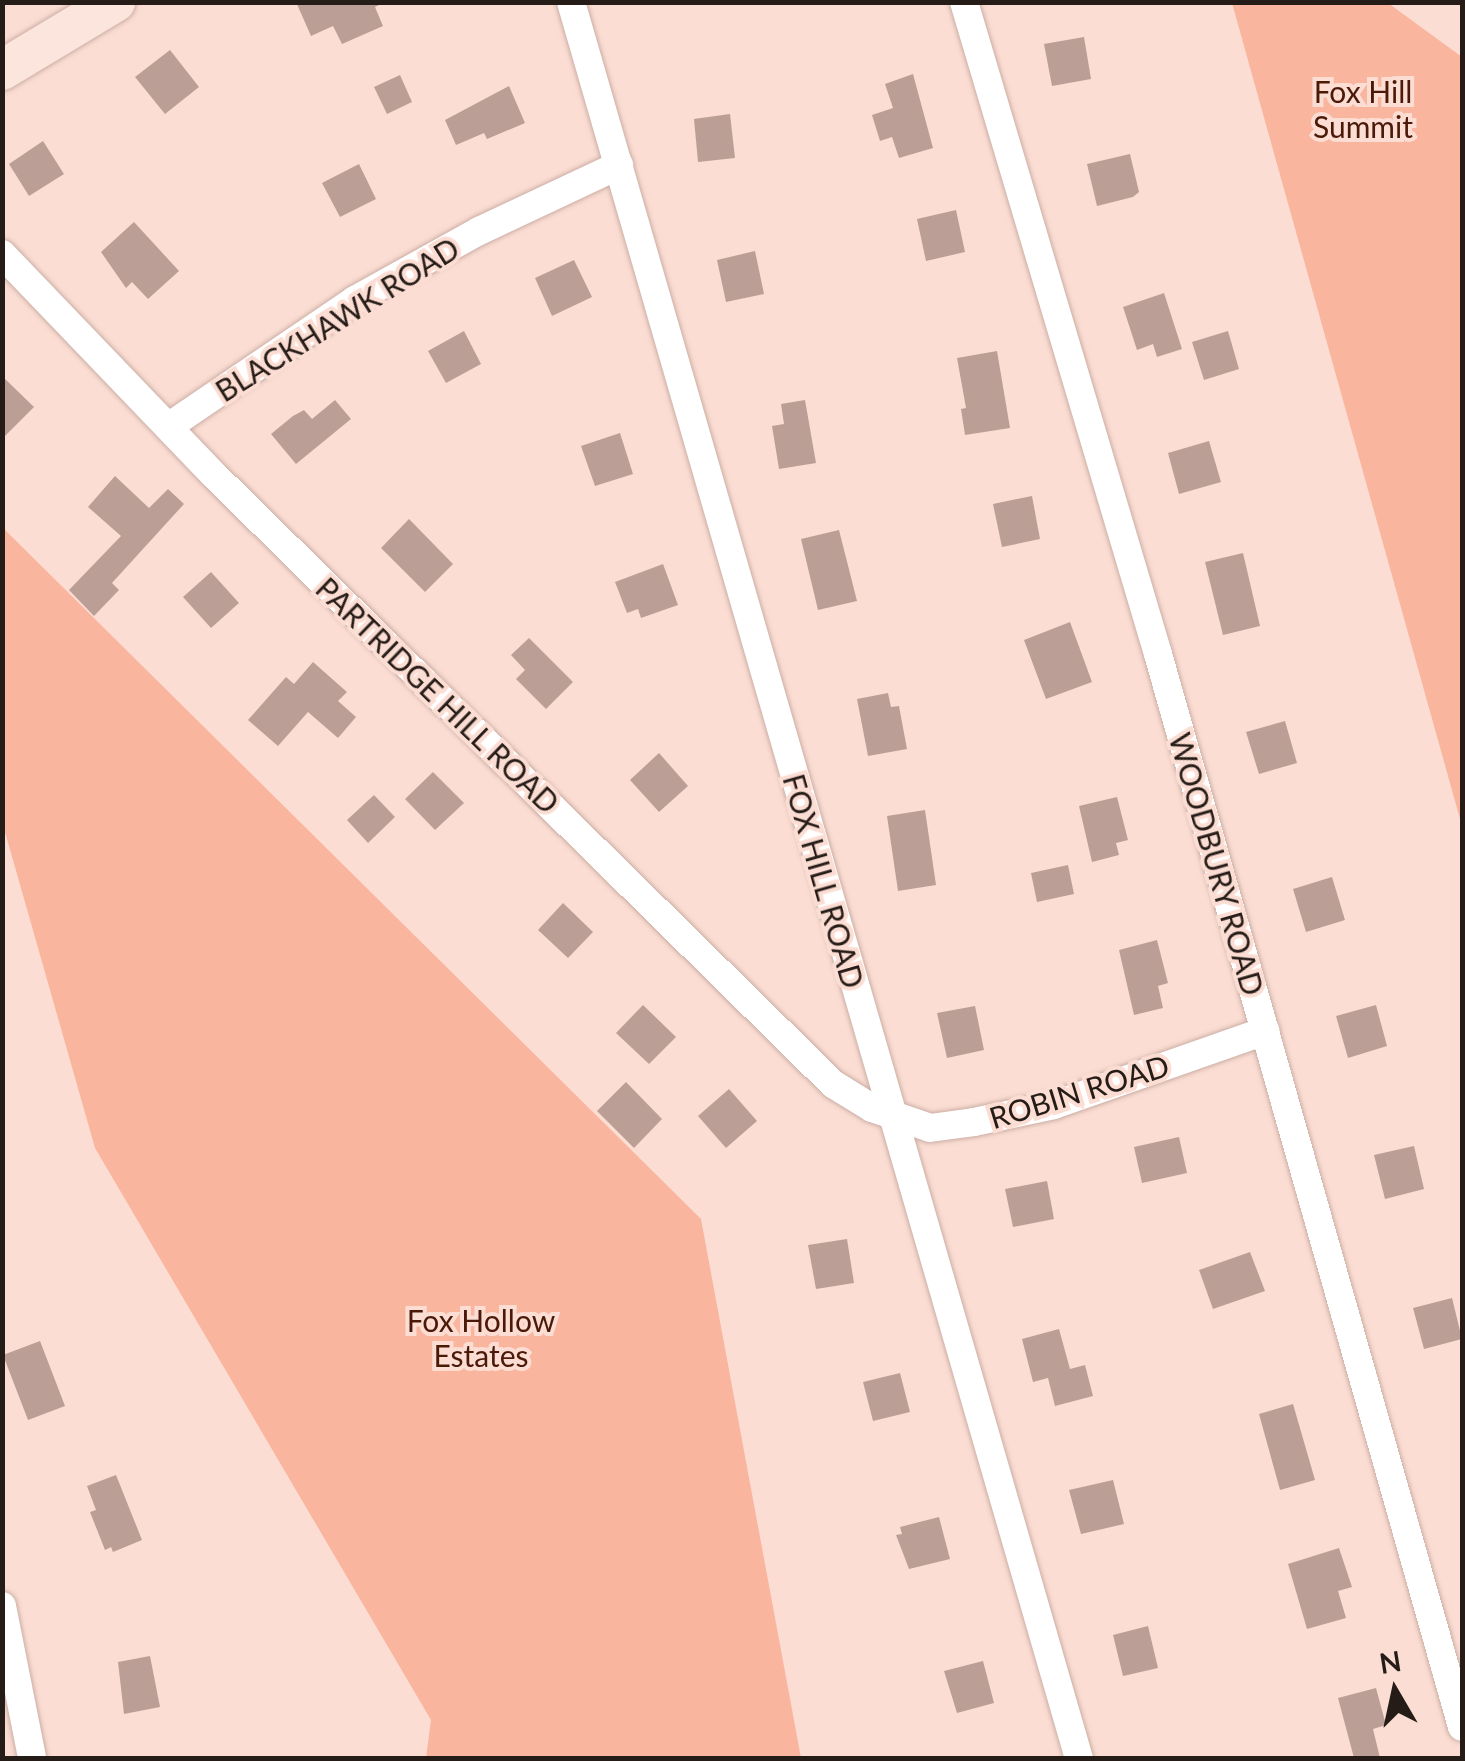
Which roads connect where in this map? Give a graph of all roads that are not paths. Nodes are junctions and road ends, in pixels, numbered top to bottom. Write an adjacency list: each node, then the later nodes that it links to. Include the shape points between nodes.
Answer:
1 (115, 2): 4 (main road)
2 (571, 2): 5 (street, FOX HILL ROAD)
3 (964, 2): 8 (street, WOODBURY ROAD)
4 (2, 70)
5 (618, 165): 7 (street, BLACKHAWK ROAD, via 478,230 355,300); 9 (street, FOX HILL ROAD)
6 (2, 254): 7 (street, PARTRIDGE HILL ROAD)
7 (168, 427): 9 (street, PARTRIDGE HILL ROAD, via 833,1084)
8 (1264, 1031): 9 (street, ROBIN ROAD, via 1054,1105 930,1128); 11 (street, WOODBURY ROAD)
9 (891, 1114): 13 (street, FOX HILL ROAD)
10 (2, 1606): 12 (street)
11 (1462, 1727)
12 (32, 1758)
13 (1079, 1758)

